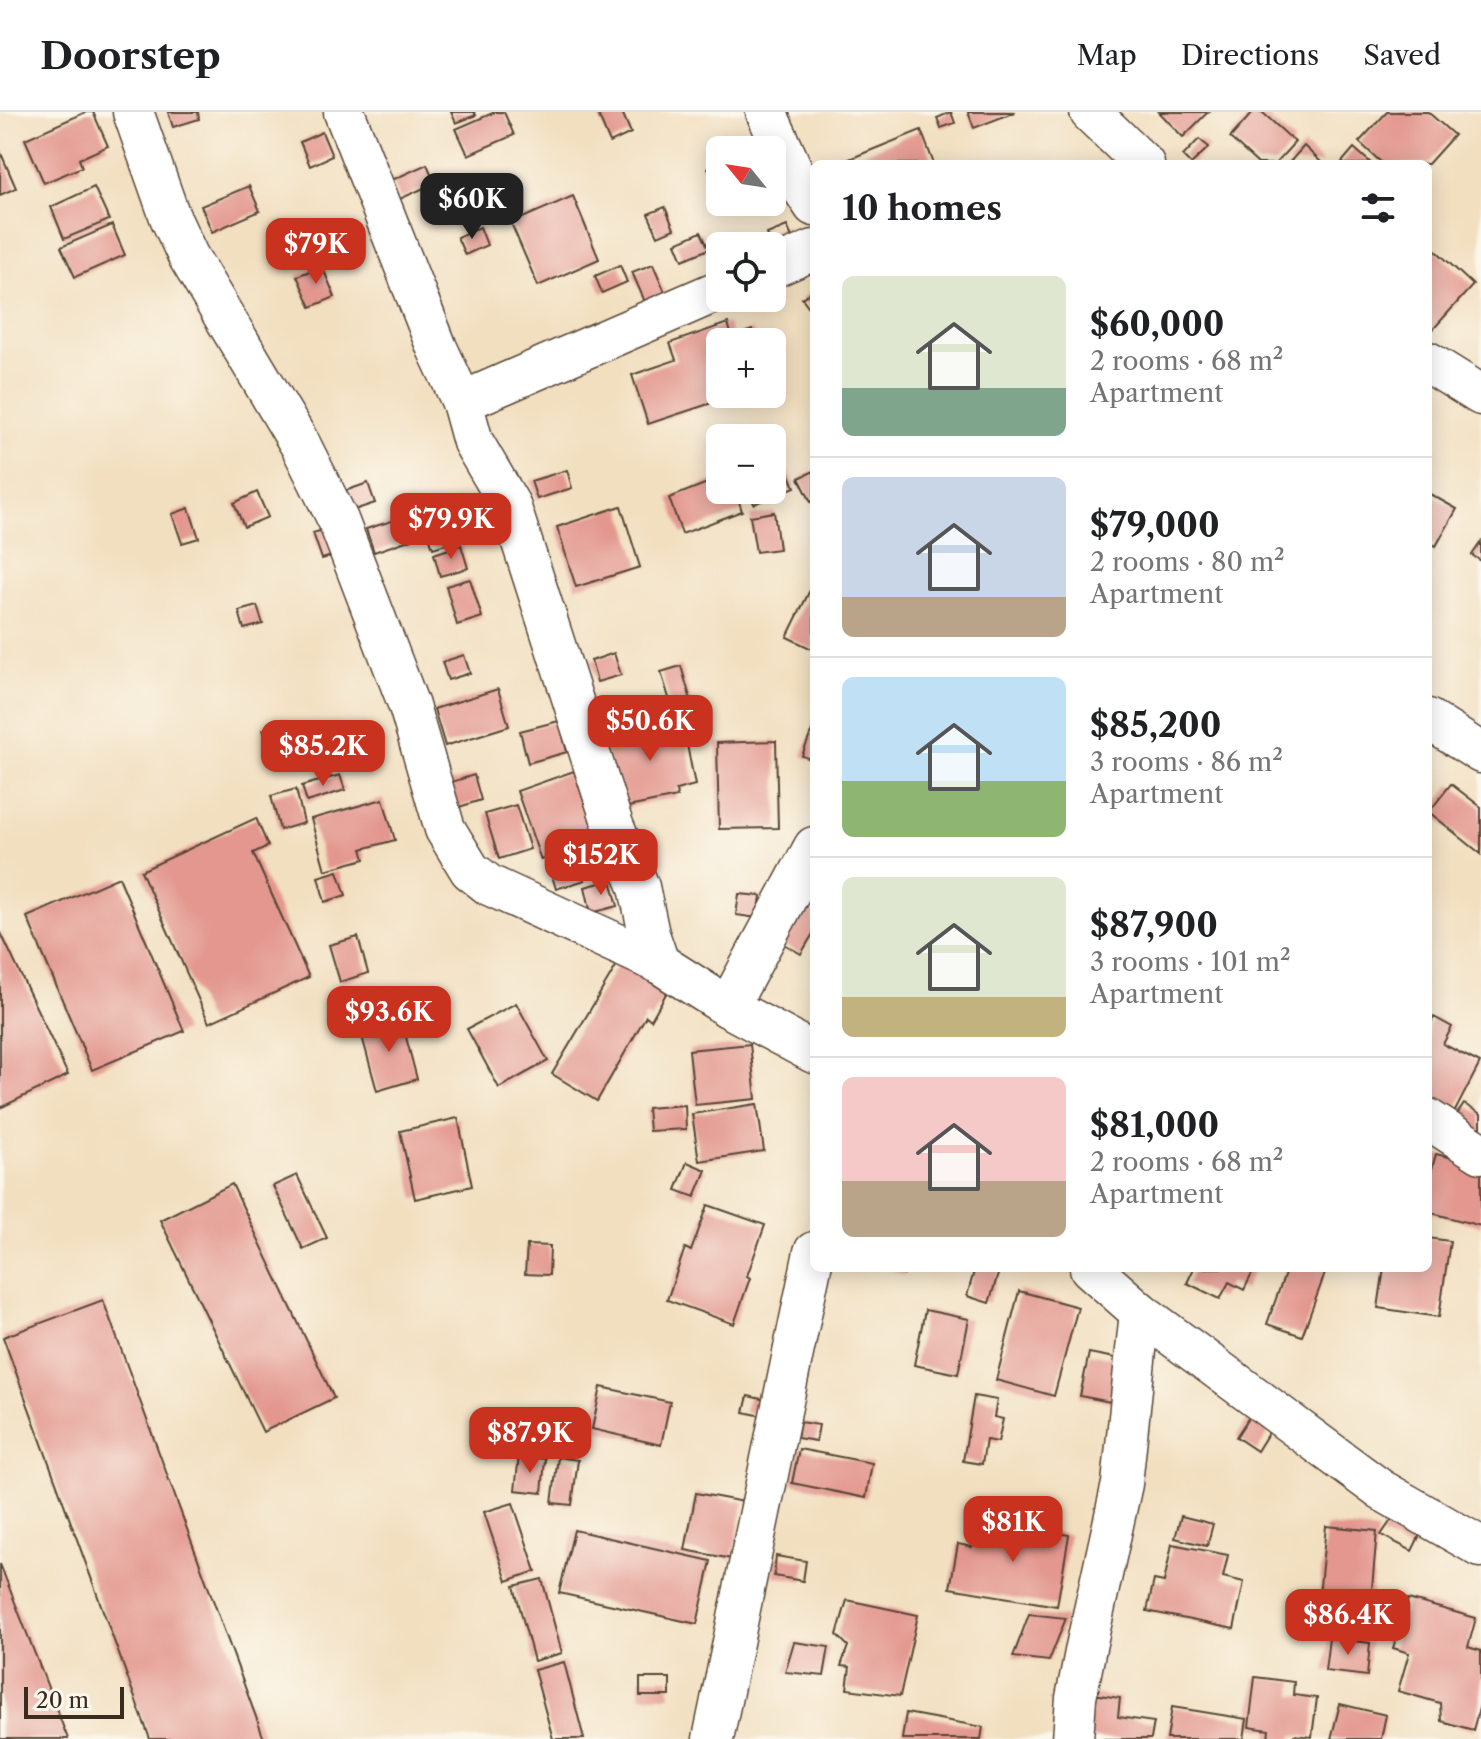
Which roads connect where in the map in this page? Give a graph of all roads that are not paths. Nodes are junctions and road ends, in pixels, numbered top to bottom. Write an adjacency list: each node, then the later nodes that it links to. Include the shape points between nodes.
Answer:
1 (133, 112): 16 (street, via 188,256 301,446 338,520 409,706 445,829 457,852 489,885)
2 (344, 112): 12 (street)
3 (766, 112): 6 (street)
4 (1090, 112): 5 (street)
5 (1140, 160)
6 (810, 200)
7 (810, 252): 8 (street)
8 (786, 262)
9 (706, 296): 12 (street)
10 (1432, 364): 11 (street)
11 (1481, 395)
12 (462, 402): 16 (street, via 473,442 510,505 613,825 639,887)
13 (1432, 722): 14 (street)
14 (1481, 753)
15 (810, 854): 17 (street)
16 (659, 963): 17 (street)
17 (728, 1007): 18 (street)
18 (810, 1051)
19 (1432, 1122): 20 (street)
20 (1481, 1153)
21 (810, 1271): 25 (street)
22 (1095, 1272): 23 (street)
23 (1140, 1312): 24 (street, via 1381,1490); 26 (street, via 1122,1484 1076,1698)
24 (1481, 1547)
25 (713, 1739)
26 (1073, 1739)

